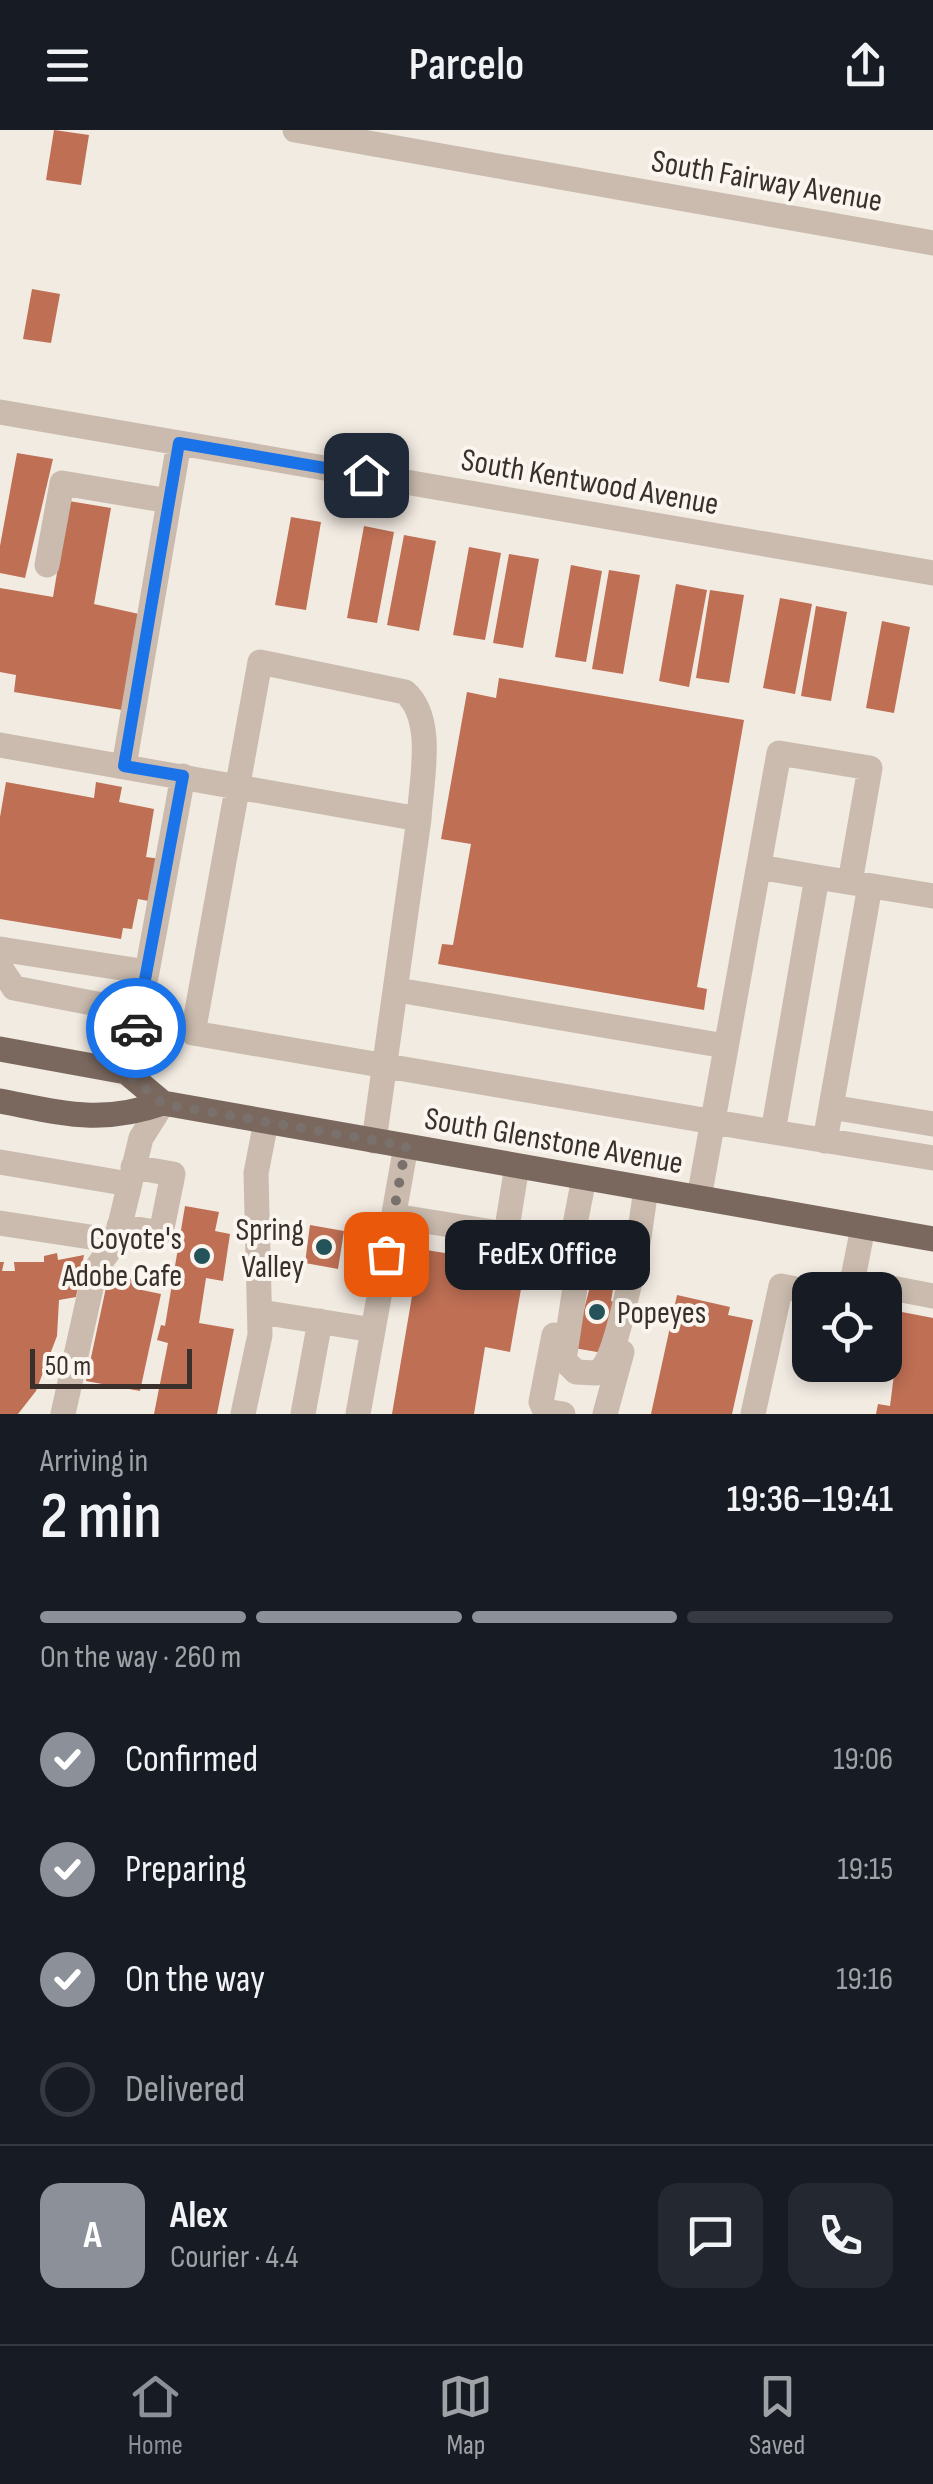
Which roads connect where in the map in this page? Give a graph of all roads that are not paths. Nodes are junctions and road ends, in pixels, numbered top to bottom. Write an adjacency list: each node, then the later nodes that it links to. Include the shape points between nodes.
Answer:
1 (295, 130): 2 (street, South Fairway Avenue)
2 (933, 243)
3 (0, 412): 4 (street, South Kentwood Avenue)
4 (179, 443): 5 (street); 7 (street, South Kentwood Avenue)
5 (170, 501): 6 (street, via 62,483); 9 (street)
6 (47, 565)
7 (933, 573)
8 (0, 745): 9 (street)
9 (124, 766): 10 (street)
10 (183, 776): 11 (street); 19 (street)
11 (236, 786): 12 (street); 12 (street, via 260,662 405,692 418,704); 26 (street, via 193,1032)
12 (419, 820): 20 (street)
13 (759, 867): 14 (street); 15 (street, via 779,753 870,768); 23 (street)
14 (817, 877): 15 (street); 34 (street)
15 (860, 884): 16 (street); 30 (street)
16 (933, 896)
17 (0, 949): 19 (street)
18 (0, 967): 21 (street, via 14,988)
19 (147, 972): 21 (street)
20 (398, 990): 23 (street); 26 (street)
21 (140, 1012): 27 (street)
22 (0, 1032): 25 (main road, via 72,1048)
23 (726, 1046): 32 (street)
24 (0, 1049): 25 (main road)
25 (97, 1066): 27 (main road)
26 (386, 1067): 32 (street); 35 (street)
27 (126, 1072): 29 (main road)
28 (0, 1101): 29 (main road, South Glenstone Avenue, via 122,1118)
29 (163, 1104): 31 (main road, South Glenstone Avenue); 41 (street, via 141,1138)
30 (832, 1108): 33 (street); 36 (street)
31 (266, 1122): 35 (main road, South Glenstone Avenue); 56 (street, via 256,1173)
32 (712, 1123): 34 (street); 44 (street)
33 (933, 1124)
34 (773, 1132): 36 (street)
35 (374, 1141): 37 (main road, South Glenstone Avenue)
36 (826, 1141): 38 (street)
37 (406, 1146): 40 (main road, South Glenstone Avenue); 45 (street)
38 (933, 1158)
39 (0, 1162): 41 (street)
40 (517, 1166): 42 (main road, South Glenstone Avenue); 45 (street, via 506,1234)
41 (131, 1176): 48 (street); 48 (street, via 174,1174 161,1233)
42 (584, 1178): 43 (main road, South Glenstone Avenue); 50 (street)
43 (646, 1189): 44 (main road, South Glenstone Avenue); 51 (street)
44 (699, 1198): 47 (main road, South Glenstone Avenue)
45 (394, 1216): 58 (street)
46 (0, 1223): 48 (street)
47 (864, 1227): 49 (main road, South Glenstone Avenue); 52 (street)
48 (118, 1234): 59 (street, via 95,1270)
49 (933, 1240)
50 (570, 1252): 51 (street); 51 (street, via 576,1281 564,1360 585,1374 604,1370 612,1356); 63 (street, via 541,1402 545,1411)
51 (635, 1264): 64 (street, via 620,1368)
52 (853, 1272)
53 (792, 1288): 65 (street, via 781,1286)
54 (902, 1290): 55 (street)
55 (933, 1296)
56 (261, 1312): 57 (street); 60 (street)
57 (320, 1321): 58 (street); 61 (street)
58 (372, 1330): 62 (street)
59 (63, 1414)
60 (243, 1414)
61 (303, 1414)
62 (358, 1414)
63 (563, 1414)
64 (605, 1414)
65 (753, 1414)

